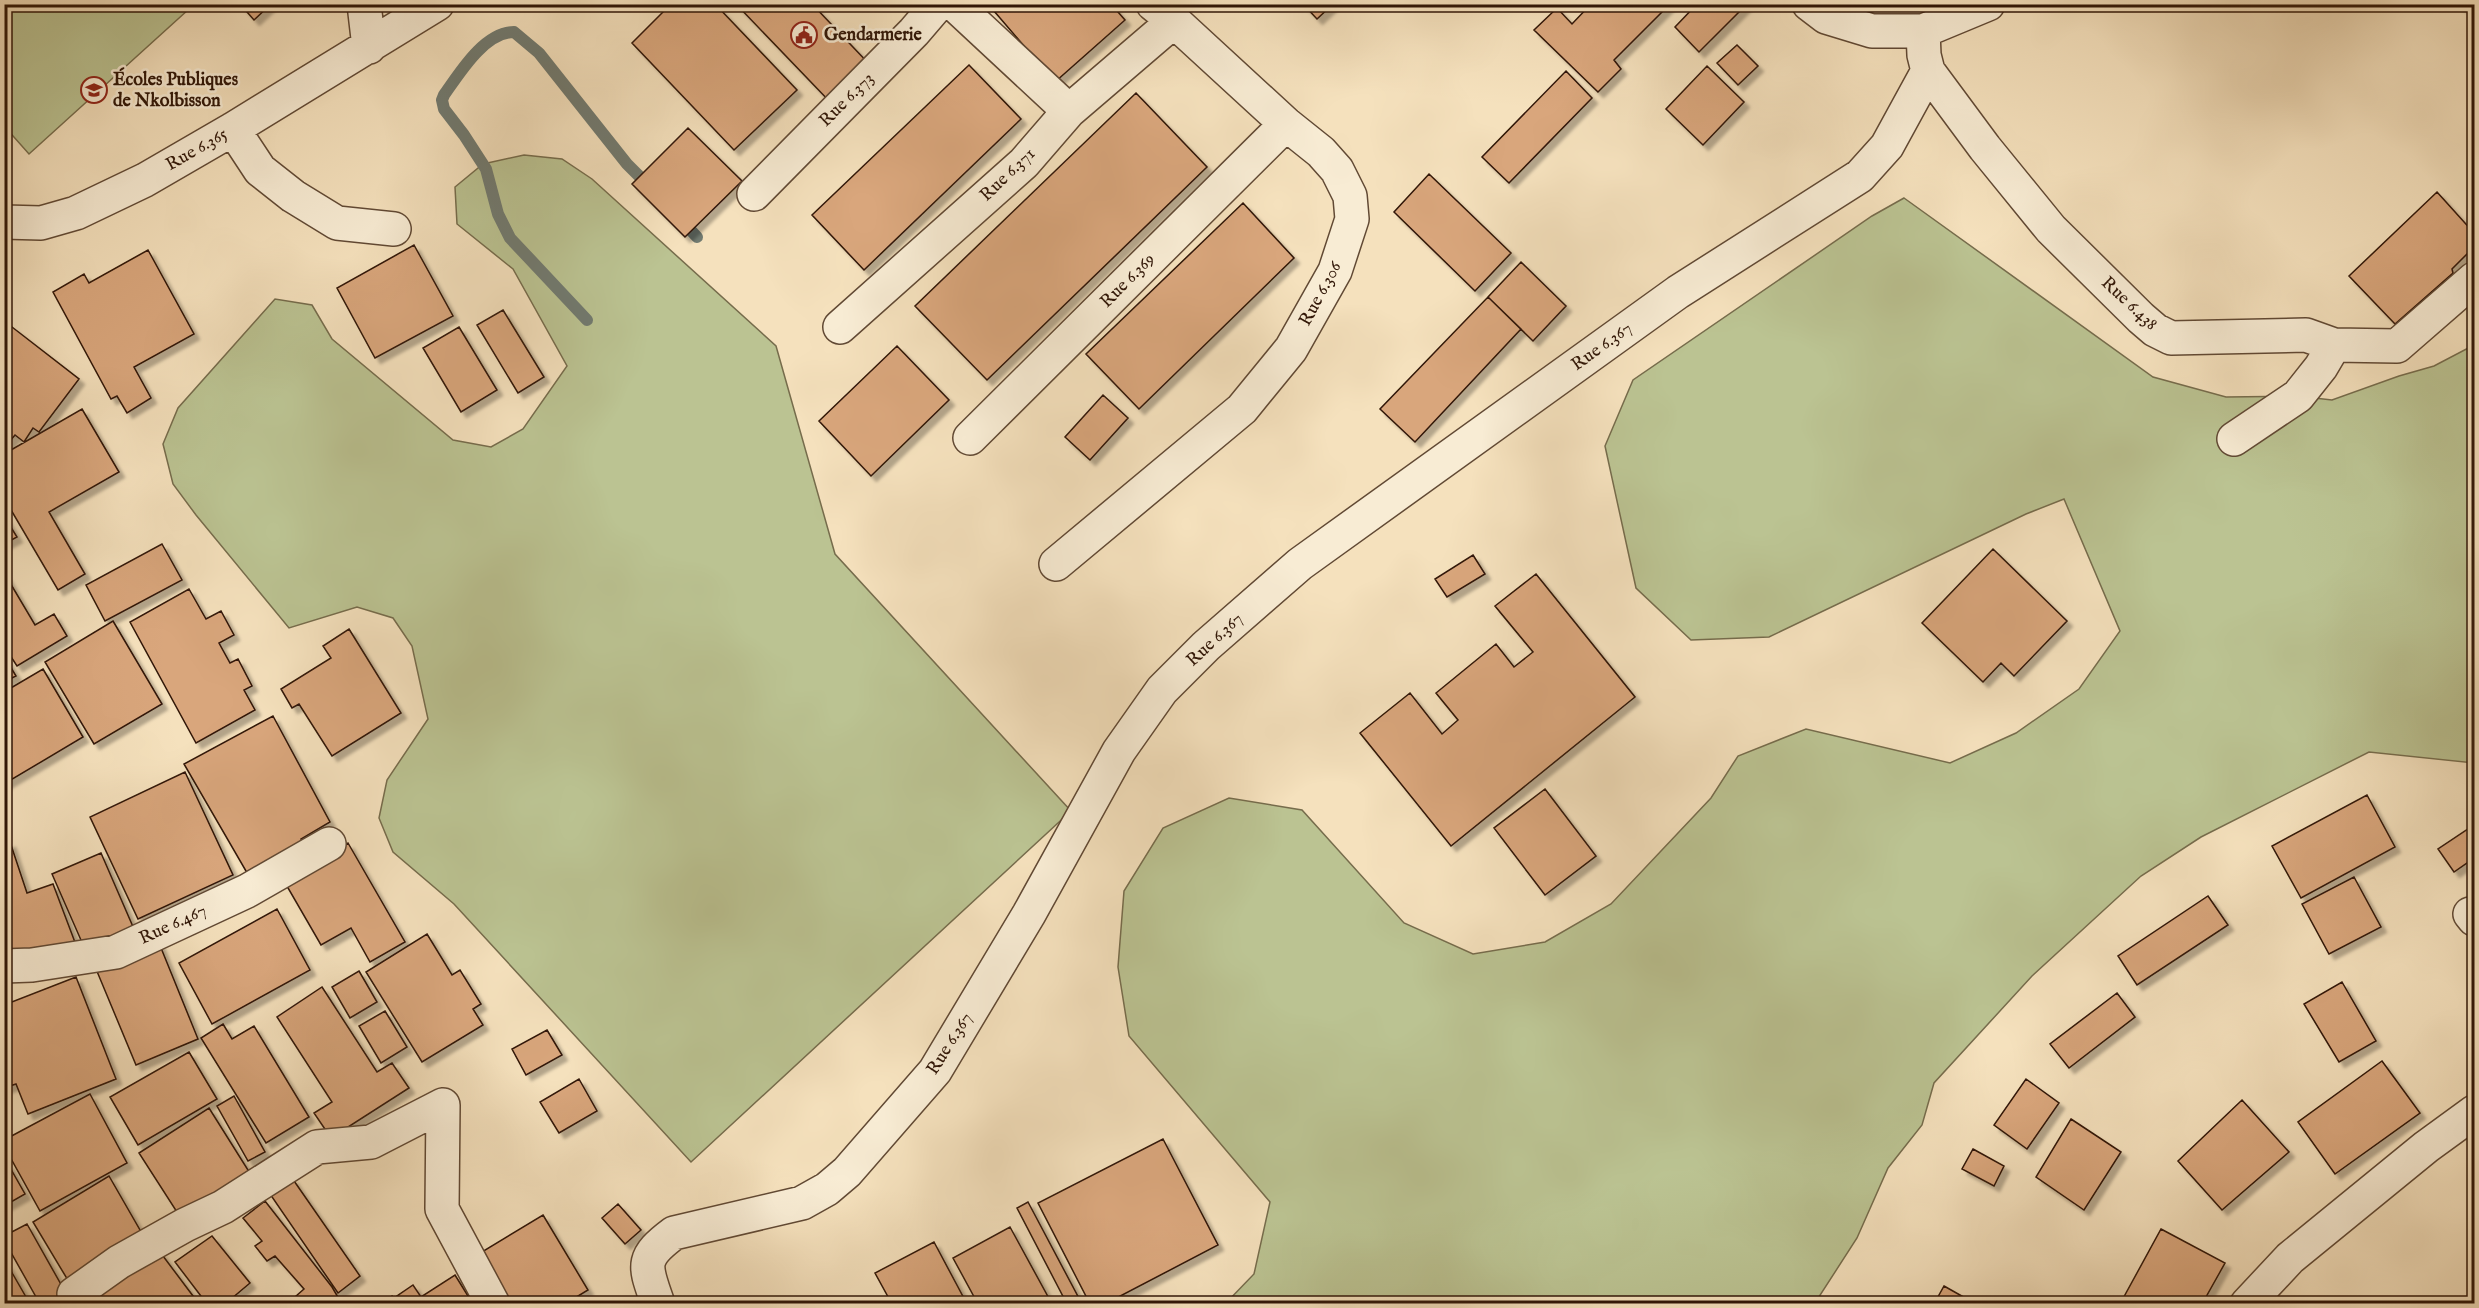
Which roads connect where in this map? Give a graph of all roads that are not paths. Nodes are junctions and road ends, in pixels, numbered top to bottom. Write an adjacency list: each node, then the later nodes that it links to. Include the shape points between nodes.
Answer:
1 (364, 4): 9 (street)
2 (437, 4): 9 (street, Rue 6.365)
3 (938, 4): 14 (street, Rue 6.373)
4 (954, 4): 11 (street)
5 (1809, 4): 8 (street, via 1826,17 1872,31)
6 (1988, 4): 8 (street)
7 (1164, 13): 11 (street, Rue 6.371); 12 (street, Rue 6.306)
8 (1923, 31): 10 (street, Rue 6.438)
9 (369, 47): 13 (street, Rue 6.365)
10 (1928, 70): 19 (street, Rue 6.438, via 2051,229 2155,330 2171,338 2186,339 2306,335); 28 (street, Rue 6.367, via 1887,146 1860,176 1678,292 1300,564 1206,646 1162,690 1119,751 1029,914 935,1071 847,1172 827,1189 802,1203 674,1233 664,1240 648,1259 646,1269)
11 (1069, 111): 18 (street, Rue 6.371, via 1024,163)
12 (1286, 124): 20 (street, Rue 6.369); 22 (street, Rue 6.306, via 1322,152 1350,196 1352,219 1335,271 1291,349 1242,410)
13 (233, 129): 15 (street, Rue 6.365, via 145,180 76,213 41,224); 16 (street, via 260,170 311,207 337,223)
14 (754, 194)
15 (4, 222)
16 (394, 229)
17 (2475, 279): 19 (street, Rue 6.438, via 2397,346)
18 (840, 327)
19 (2334, 345): 21 (street, via 2298,396)
20 (970, 438)
21 (2234, 439)
22 (1056, 564)
23 (328, 844): 24 (street, Rue 6.467, via 247,891 116,952)
24 (4, 966)
25 (2475, 1112): 29 (street, via 2290,1258)
26 (74, 1294): 27 (street, via 119,1262 223,1207 317,1147 370,1142 443,1106 442,1209)
27 (493, 1304)
28 (658, 1304)
29 (2247, 1304)

